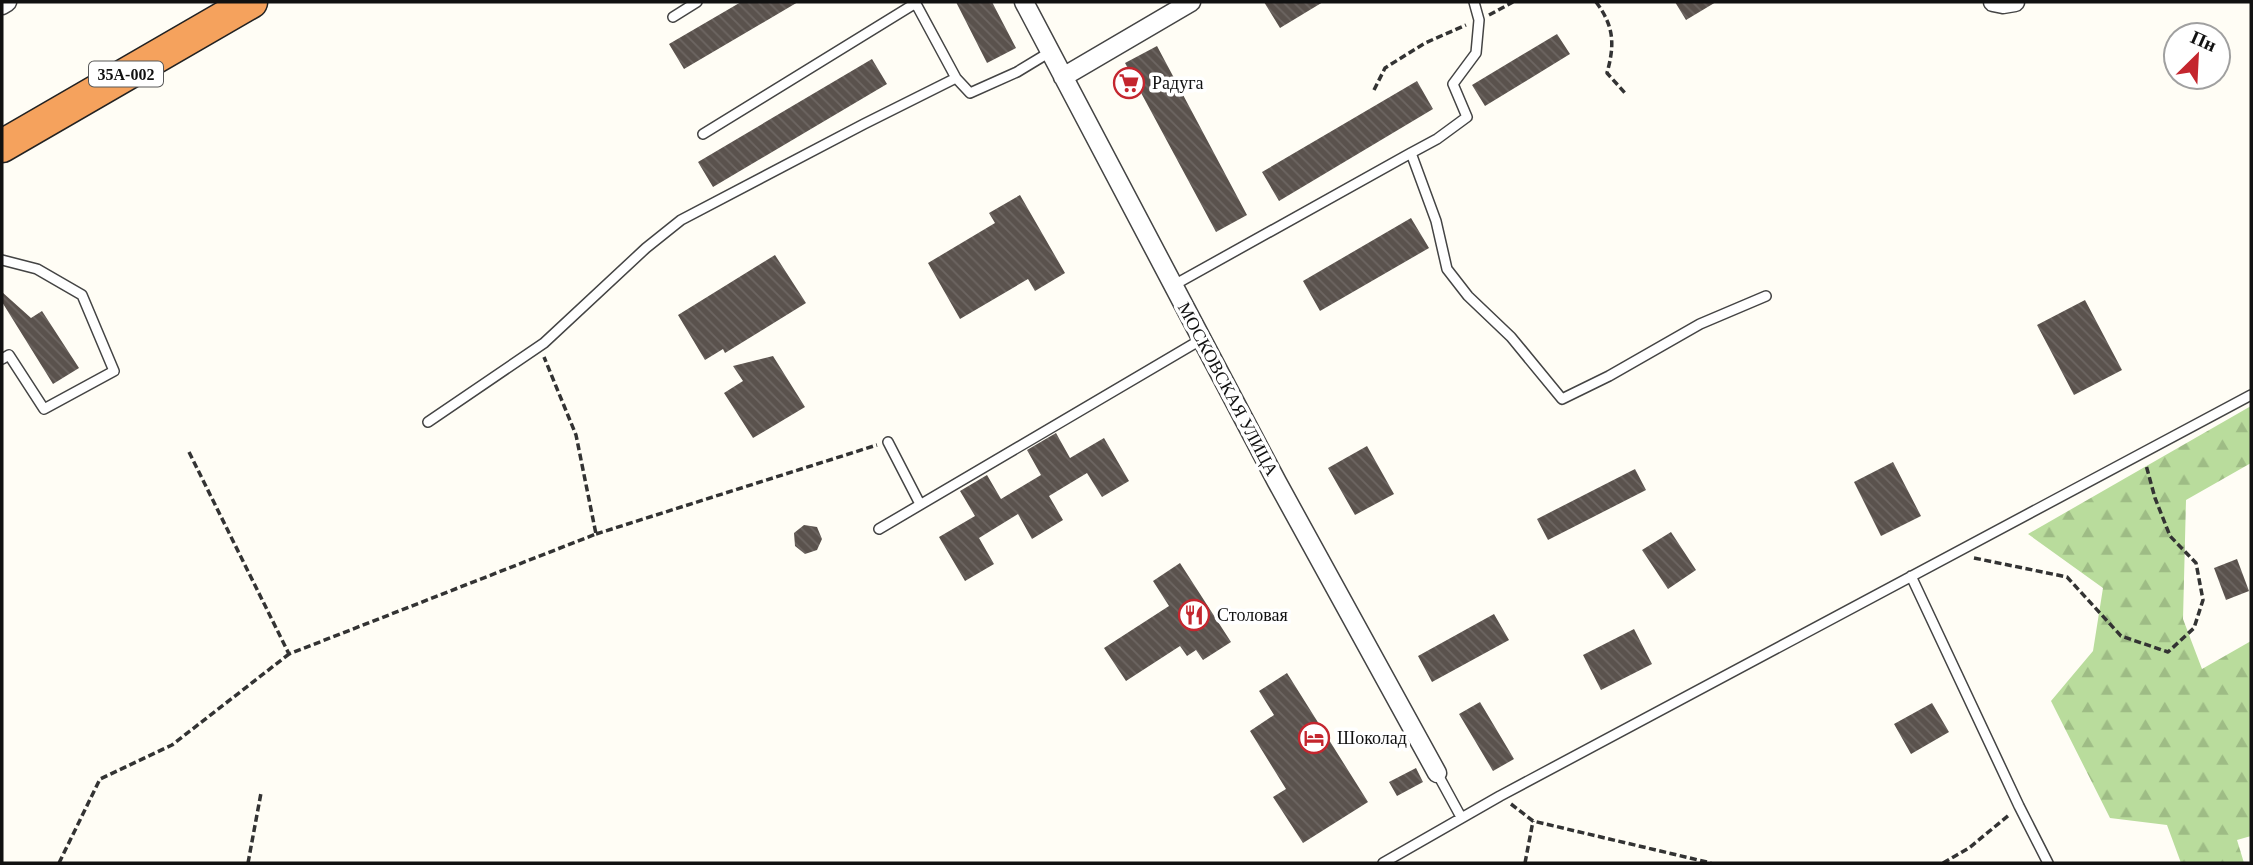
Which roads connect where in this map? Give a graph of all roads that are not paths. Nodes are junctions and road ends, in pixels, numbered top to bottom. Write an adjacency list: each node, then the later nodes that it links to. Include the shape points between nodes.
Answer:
1 (7, 2): 10 (street)
2 (251, 2): 16 (highway, 35А-002)
3 (697, 2): 11 (lane)
4 (915, 2): 14 (lane); 15 (lane)
5 (1024, 2): 12 (street, МОСКОВСКАЯ УЛИЦА)
6 (1191, 2): 13 (street)
7 (1474, 2): 17 (lane, via 1479,20 1476,54 1453,84 1467,117)
8 (1993, 2): 9 (street)
9 (2015, 2)
10 (2, 5)
11 (673, 17)
12 (1050, 52): 13 (street, МОСКОВСКАЯ УЛИЦА); 14 (lane, via 970,93)
13 (1063, 77): 19 (street, МОСКОВСКАЯ УЛИЦА)
14 (956, 78): 24 (lane, via 681,220 539,346)
15 (703, 134)
16 (2, 146)
17 (1411, 153): 19 (lane); 20 (lane, via 1436,220 1447,269 1562,398 1700,324)
18 (2, 260): 22 (lane, via 37,269 82,295 114,371 44,409 9,355)
19 (1174, 285): 21 (street, МОСКОВСКАЯ УЛИЦА)
20 (1766, 296)
21 (1202, 339): 26 (lane); 29 (street, МОСКОВСКАЯ УЛИЦА)
22 (2, 359)
23 (2251, 395): 28 (lane)
24 (428, 422)
25 (888, 442): 26 (lane)
26 (920, 504): 27 (lane)
27 (879, 529)
28 (1911, 576): 30 (lane); 32 (lane)
29 (1437, 773): 30 (lane)
30 (1461, 817): 31 (lane)
31 (1383, 863)
32 (2048, 863)

